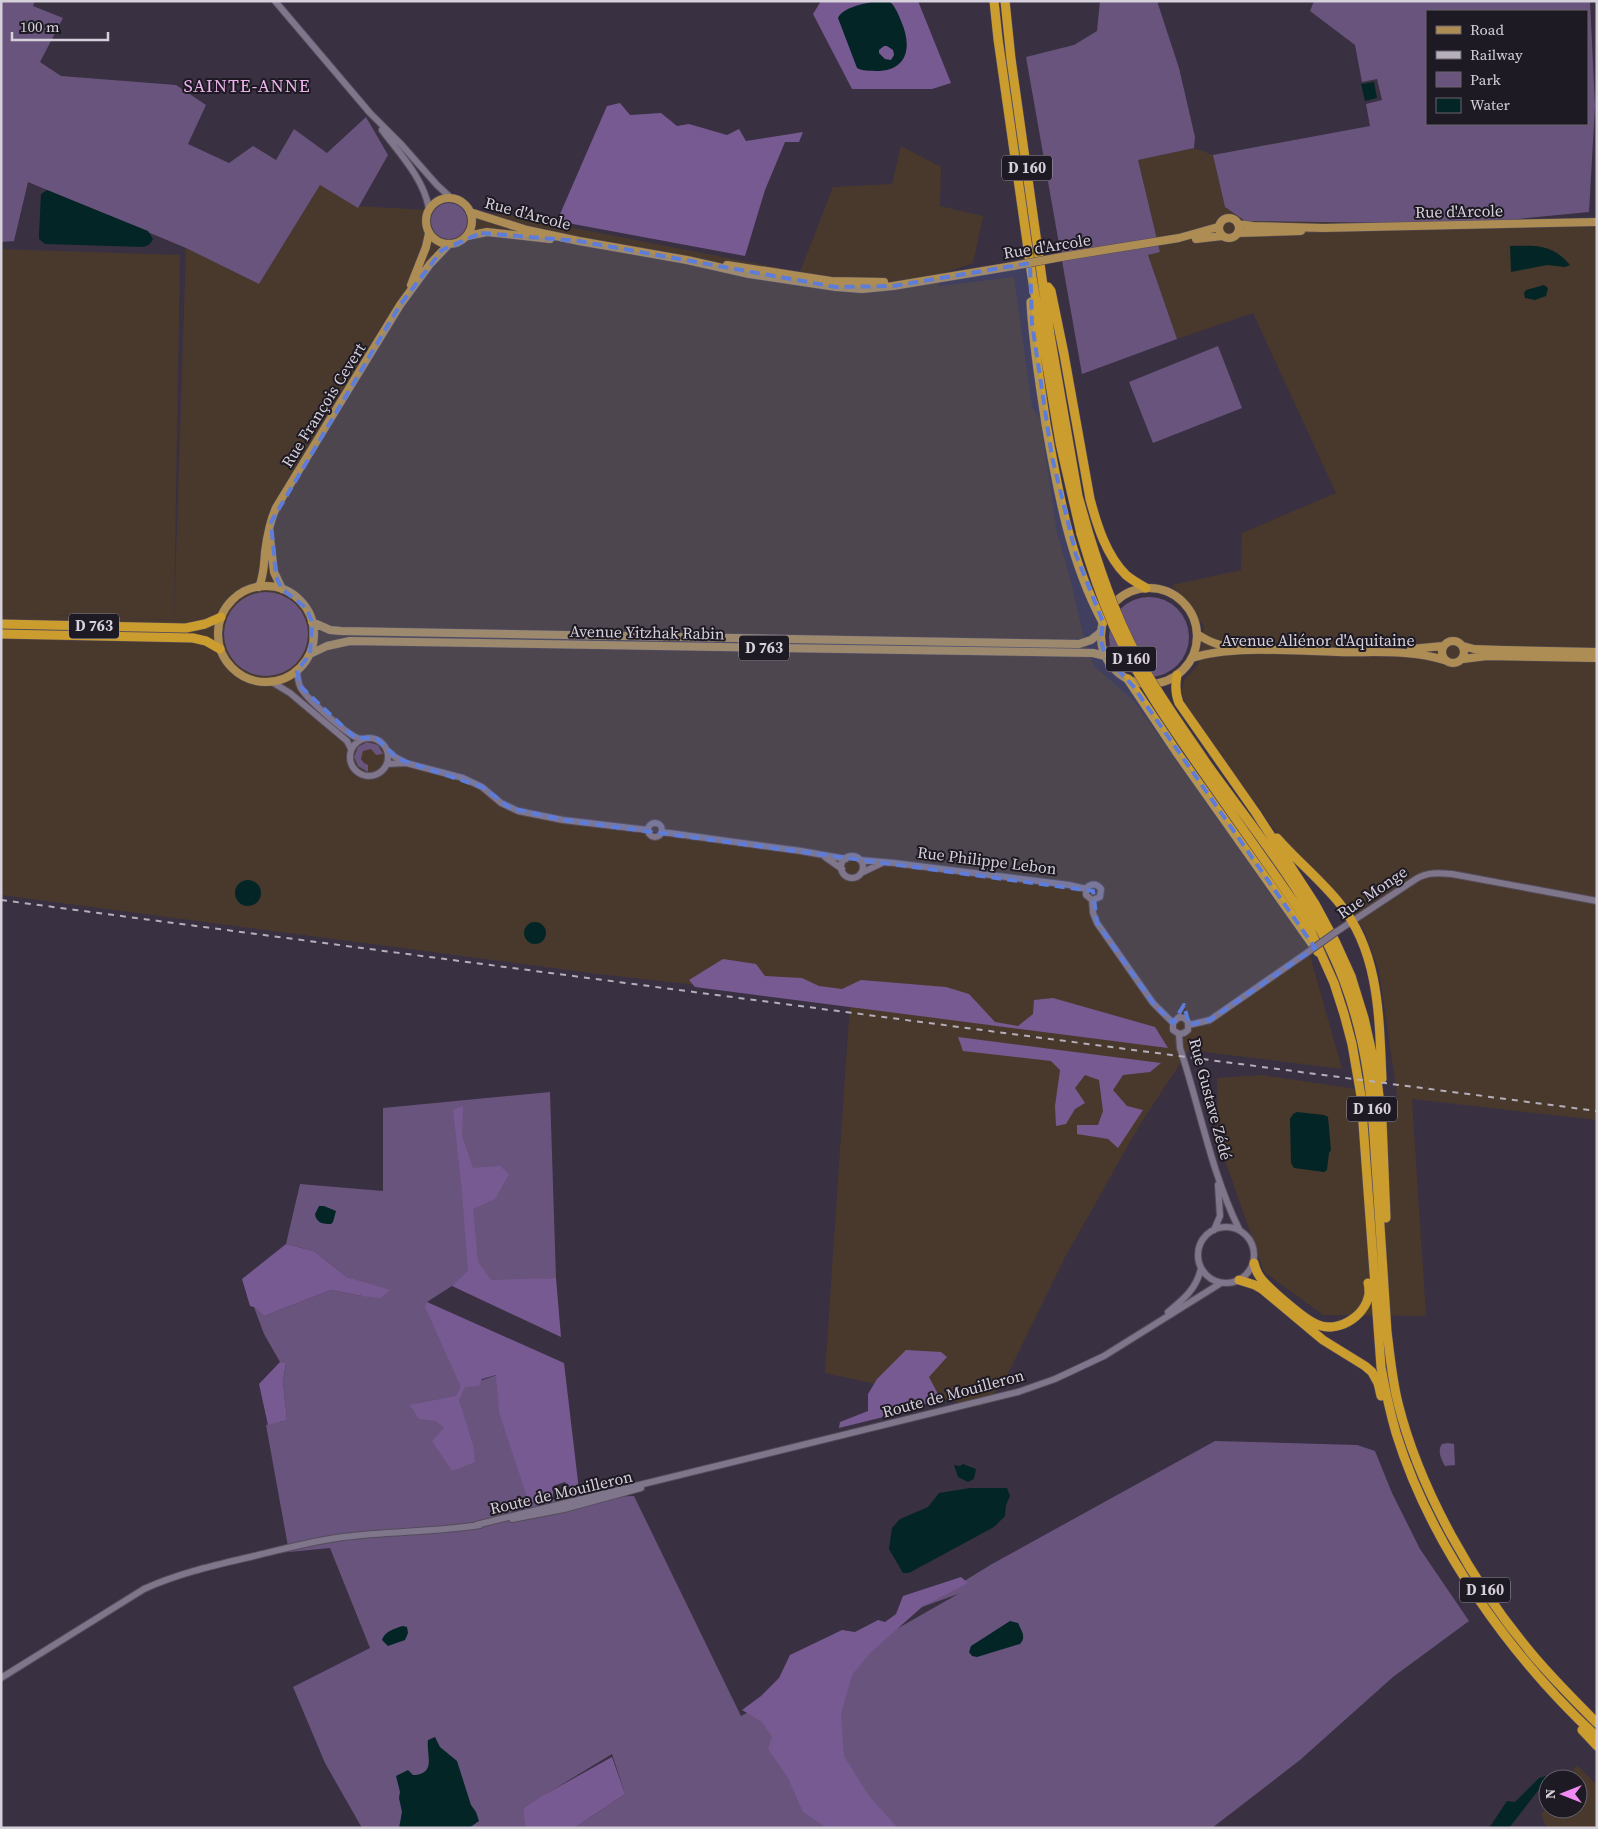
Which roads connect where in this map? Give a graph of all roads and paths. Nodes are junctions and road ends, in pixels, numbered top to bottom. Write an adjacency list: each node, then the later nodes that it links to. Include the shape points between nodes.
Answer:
1 (275, 1): 4 (street)
2 (994, 1): 19 (highway, D 160)
3 (1005, 1): 20 (highway, D 160)
4 (370, 113): 5 (street); 6 (street, via 421,185)
5 (451, 198): 6 (main road, via 438,200); 7 (main road, via 462,202)
6 (429, 209): 12 (main road, via 426,221)
7 (470, 212): 14 (main road, via 472,224); 17 (main road, Rue d'Arcole, via 527,230)
8 (1593, 222): 11 (main road, Rue d'Arcole)
9 (1238, 224): 10 (main road, via 1233,218 1225,218); 11 (main road, Rue d'Arcole); 13 (main road)
10 (1218, 227): 15 (main road); 16 (main road, Rue d'Arcole)
11 (1322, 228): 13 (main road, Rue d'Arcole)
12 (429, 233): 18 (main road, via 441,243); 21 (main road, Rue François Cevert)
13 (1238, 233): 15 (main road, via 1231,238)
14 (467, 236): 17 (main road, Rue d'Arcole, via 487,232); 18 (main road)
15 (1222, 236): 16 (main road, Rue d'Arcole)
16 (1179, 238): 17 (main road, Rue d'Arcole, bridge, via 919,282 832,281)
17 (579, 241)
18 (449, 244): 21 (main road, Rue François Cevert)
19 (1032, 277): 22 (highway, D 160, via 1060,443); 29 (highway, D 160, via 1032,323 1059,494 1076,555)
20 (1043, 278): 22 (highway, D 160); 25 (highway, via 1051,291 1095,519 1112,557 1127,576)
21 (408, 293): 23 (main road, Rue François Cevert, via 277,506)
22 (1084, 533): 53 (highway, D 160, bridge, via 1132,644)
23 (269, 534): 24 (main road, Rue François Cevert); 26 (main road, Rue François Cevert, via 274,572)
24 (259, 587): 26 (main road); 27 (main road, via 236,597)
25 (1146, 588): 29 (main road, via 1134,590 1120,599 1108,611); 33 (main road, via 1168,592 1181,600 1190,612)
26 (282, 589): 28 (main road, via 306,608)
27 (221, 617): 30 (highway, D 763, via 186,628); 36 (main road)
28 (312, 622): 31 (main road, Avenue Yitzhak Rabin / D 763, via 341,631 1079,644); 38 (main road, via 314,639)
29 (1103, 622): 31 (main road)
30 (1, 624)
31 (1101, 632): 39 (main road)
32 (1, 634): 36 (highway, D 763, via 193,638)
33 (1197, 634): 34 (main road, Avenue Aliénor d'Aquitaine, via 1221,646 1416,649); 40 (main road)
34 (1444, 646): 35 (main road, via 1452,640); 43 (main road)
35 (1463, 646): 37 (main road); 42 (main road, via 1465,653)
36 (220, 648): 47 (main road, via 234,671 258,682)
37 (1597, 652)
38 (310, 654): 39 (main road, Avenue Yitzhak Rabin / D 763, via 337,643 359,641 1093,653); 44 (main road)
39 (1105, 656): 46 (main road, via 1116,671)
40 (1192, 658): 43 (main road, Avenue Aliénor d'Aquitaine, via 1222,652 1281,651 1417,653); 45 (main road)
41 (1597, 658): 42 (main road, via 1487,656)
42 (1462, 659): 43 (main road, via 1454,664)
43 (1444, 660)
44 (297, 671): 47 (main road); 48 (street, via 303,692 349,734)
45 (1178, 675): 46 (main road, via 1159,683 1138,683); 54 (highway, D 160, via 1175,687 1179,703)
46 (1128, 679): 67 (highway)
47 (272, 682): 49 (street, via 347,741)
48 (360, 739): 49 (street); 50 (street, via 377,739)
49 (351, 749): 52 (street, via 352,767 363,776 375,775)
50 (387, 750): 51 (street); 52 (street)
51 (406, 763): 52 (street); 55 (street, via 463,778 518,811)
52 (387, 764)
53 (1206, 770): 67 (highway, D 160, via 1305,918); 78 (highway, D 160, via 1312,914 1343,979 1363,1042 1371,1094)
54 (1256, 813): 66 (highway, via 1322,883); 71 (highway, via 1315,904 1345,961 1371,1044)
55 (648, 830): 56 (street, via 655,837); 56 (street, via 656,823)
56 (662, 832): 57 (street)
57 (820, 854): 58 (street); 61 (street)
58 (846, 859): 59 (street, via 854,857); 61 (street)
59 (860, 860): 60 (street, Rue Philippe Lebon); 62 (street)
60 (884, 863): 62 (street); 63 (street, Rue Philippe Lebon)
61 (842, 869): 62 (street, via 851,878)
62 (861, 873)
63 (1086, 889): 64 (street, via 1086,895); 64 (street, via 1093,884 1101,889 1100,897)
64 (1092, 900): 68 (street, Rue Gustave Zédé, via 1096,923 1153,1002)
65 (1597, 901): 66 (street, Rue Monge, via 1438,873 1422,875)
66 (1352, 921): 69 (street, Rue Monge, bridge, via 1210,1020); 71 (highway, via 1367,954 1376,990 1384,1109)
67 (1324, 960): 76 (highway, D 160, via 1344,1014 1361,1096)
68 (1173, 1022): 69 (street, via 1182,1017); 70 (street, via 1173,1030)
69 (1189, 1025): 70 (street, via 1186,1032)
70 (1179, 1034): 72 (street, Rue Gustave Zédé, via 1180,1048)
71 (1382, 1121): 78 (highway, via 1388,1252)
72 (1217, 1171): 73 (street, Rue Gustave Zédé); 74 (street, Rue Gustave Zédé, via 1220,1216)
73 (1239, 1229): 74 (street, via 1222,1227); 75 (street, via 1253,1246)
74 (1214, 1230): 77 (street, via 1199,1247)
75 (1254, 1263): 76 (highway, via 1266,1283 1309,1320 1324,1327 1343,1325 1360,1312 1369,1294 1368,1275); 79 (street)
76 (1372, 1263): 82 (highway, D 160, via 1381,1367)
77 (1201, 1268): 80 (street); 81 (street, via 1198,1281 1188,1294)
78 (1383, 1268): 83 (highway, D 160, via 1393,1380 1418,1464 1469,1565)
79 (1239, 1280): 80 (street); 82 (highway, via 1255,1285 1323,1340 1365,1366 1375,1377 1382,1401)
80 (1221, 1283): 81 (street)
81 (1152, 1325): 84 (street, Route de Mouilleron, via 1104,1356 1018,1392 682,1474 564,1509 476,1525 343,1537 195,1570 137,1593)
82 (1390, 1411): 83 (highway, D 160, via 1409,1469 1451,1555 1486,1610)
83 (1529, 1658): 85 (highway, D 160, via 1551,1668); 86 (highway, D 160); 87 (highway, D 160, via 1553,1692); 88 (highway, D 160, via 1537,1682)
84 (1, 1678)
85 (1597, 1717)
86 (1597, 1723)
87 (1597, 1737)
88 (1597, 1746)

